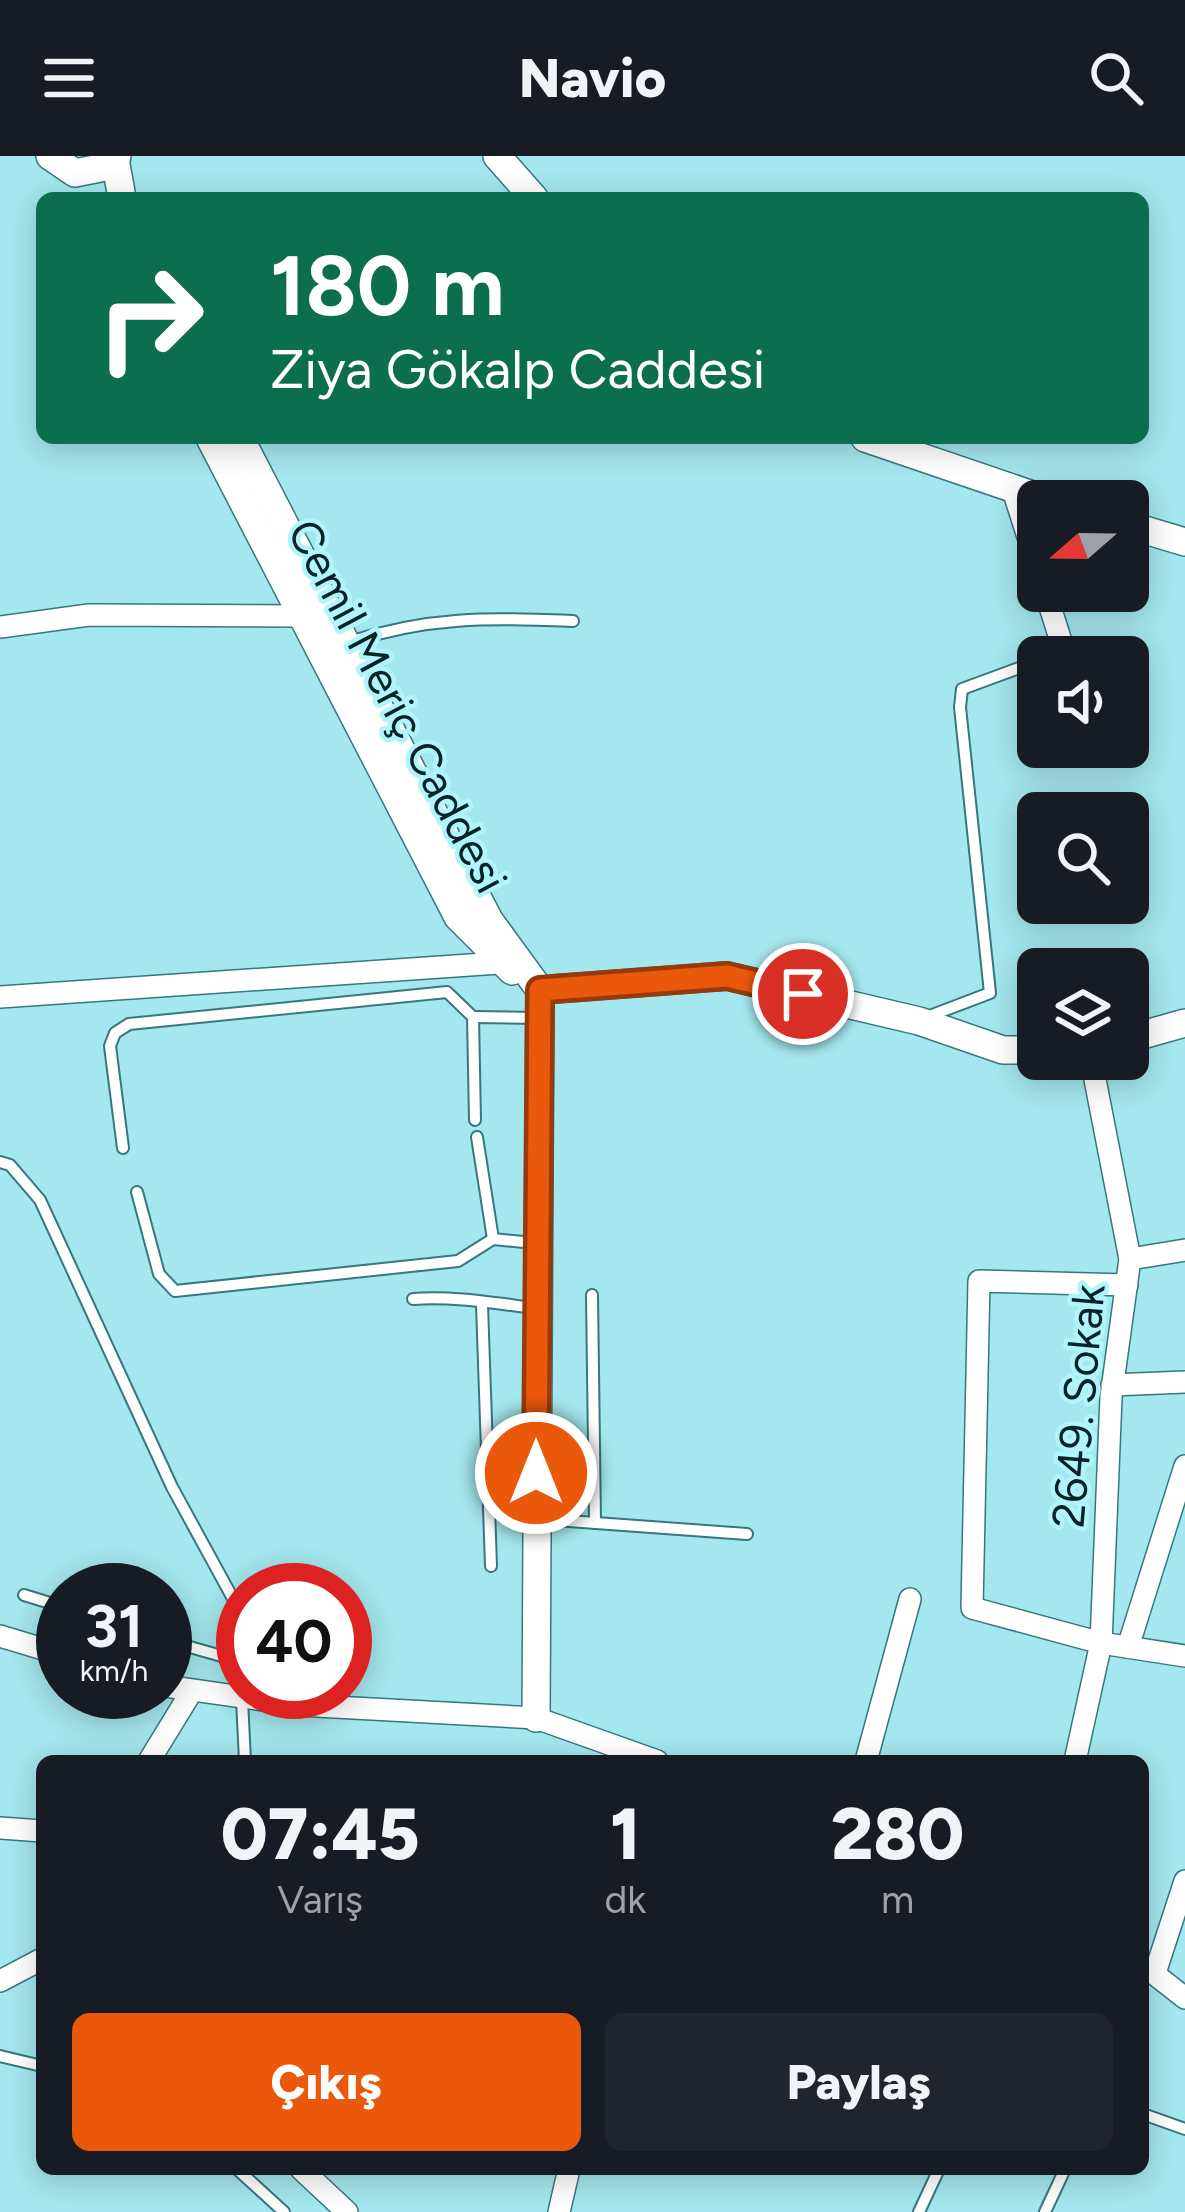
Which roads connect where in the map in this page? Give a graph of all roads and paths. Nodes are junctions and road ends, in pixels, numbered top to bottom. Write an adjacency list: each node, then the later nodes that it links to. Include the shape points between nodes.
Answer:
1 (50, 156): 4 (street)
2 (497, 156): 6 (street)
3 (116, 157): 4 (street); 5 (street)
4 (81, 186)
5 (121, 192)
6 (529, 192)
7 (213, 444): 15 (street, Cemil Meriç Caddesi)
8 (243, 444): 18 (street, Cemil Meriç Caddesi)
9 (882, 444): 10 (street)
10 (1013, 490): 11 (street); 12 (street)
11 (1017, 491)
12 (1017, 502)
13 (1149, 531): 14 (street)
14 (1185, 542)
15 (301, 616): 17 (street, via 89,615); 20 (street, Cemil Meriç Caddesi, via 458,917)
16 (573, 621): 18 (lane, via 407,623)
17 (0, 627)
18 (346, 643): 22 (street, Cemil Meriç Caddesi)
19 (1017, 669): 24 (lane, via 962,689 960,707 990,994)
20 (499, 963): 21 (street); 22 (street, Cemil Meriç Caddesi)
21 (0, 997)
22 (540, 1004): 23 (lane); 24 (street, via 727,976); 35 (street)
23 (473, 1017): 29 (lane); 31 (lane, via 447,992 129,1024 110,1046)
24 (919, 1021): 27 (street)
25 (1185, 1023): 26 (street)
26 (1149, 1033)
27 (1017, 1050)
28 (1094, 1080): 37 (street, 2649. Sokak)
29 (475, 1120)
30 (477, 1138): 34 (lane)
31 (123, 1148)
32 (0, 1162): 50 (lane, via 40,1200)
33 (137, 1192): 34 (lane, via 159,1274 175,1291 458,1261)
34 (493, 1239): 35 (lane)
35 (538, 1244): 42 (street)
36 (1185, 1250): 37 (street)
37 (1130, 1259): 38 (street, 2649. Sokak)
38 (1127, 1285): 44 (street, 2649. Sokak); 55 (street, via 979,1281 972,1608)
39 (592, 1295): 47 (lane)
40 (413, 1299): 41 (lane, via 458,1296)
41 (482, 1305): 42 (lane); 49 (lane)
42 (537, 1308): 46 (street)
43 (1185, 1382): 44 (street)
44 (1112, 1385): 55 (street, 2649. Sokak)
45 (1185, 1466): 57 (street)
46 (536, 1519): 47 (lane); 60 (street)
47 (596, 1523): 48 (lane)
48 (747, 1534)
49 (491, 1567)
50 (216, 1568)
51 (23, 1595): 52 (lane)
52 (36, 1599)
53 (910, 1599): 66 (street)
54 (0, 1636): 56 (street)
55 (1101, 1643): 57 (street); 67 (street, 2649. Sokak)
56 (36, 1647)
57 (1128, 1647): 58 (street)
58 (1185, 1656)
59 (372, 1703): 60 (street)
60 (536, 1718): 65 (street)
61 (175, 1719): 63 (street)
62 (243, 1719): 64 (lane)
63 (153, 1755)
64 (245, 1755)
65 (640, 1755)
66 (868, 1755)
67 (1077, 1755)
68 (0, 1828): 69 (street)
69 (36, 1831)
70 (1185, 1881): 72 (street)
71 (36, 1963): 73 (street)
72 (1149, 1970): 74 (street)
73 (0, 1981)
74 (1185, 1998)
75 (0, 2056): 76 (lane)
76 (36, 2065)
77 (1149, 2116): 78 (lane)
78 (1185, 2129)
79 (244, 2175): 85 (lane)
80 (307, 2175): 86 (street)
81 (568, 2175): 84 (street)
82 (936, 2175): 87 (lane)
83 (1063, 2175): 88 (lane)
84 (564, 2210)
85 (284, 2212)
86 (347, 2212)
87 (919, 2212)
88 (1045, 2212)

